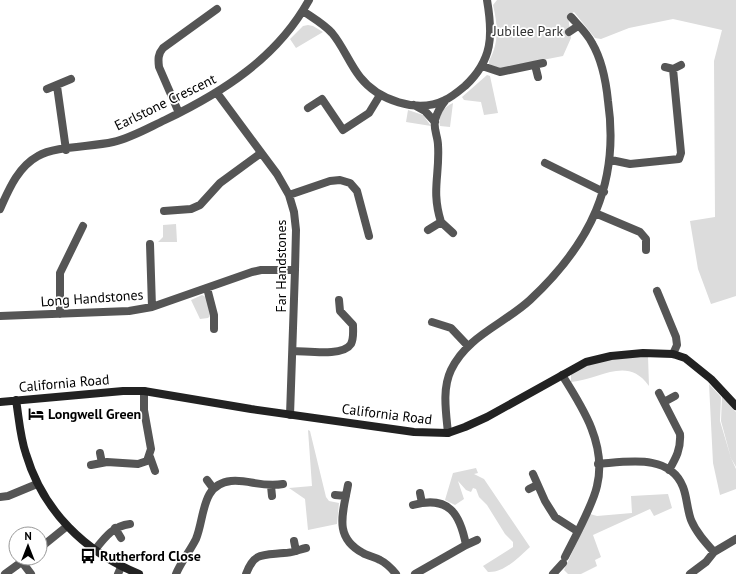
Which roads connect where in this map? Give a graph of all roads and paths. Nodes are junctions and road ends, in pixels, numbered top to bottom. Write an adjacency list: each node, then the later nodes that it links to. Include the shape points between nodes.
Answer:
1 (309, 0): 5 (street, Earlstone Crescent)
2 (487, 0): 11 (street, via 491,40)
3 (202, 9): 6 (street)
4 (217, 9): 6 (street)
5 (303, 11): 16 (street, Earlstone Crescent, via 286,35 265,56); 17 (street, via 333,34 360,76)
6 (207, 17): 21 (street, via 163,48 160,53 159,67)
7 (571, 17): 8 (street)
8 (578, 26): 9 (street); 25 (street, via 592,42 602,66 610,114)
9 (569, 32)
10 (681, 65): 25 (street, via 669,68 681,153 678,159 630,164)
11 (482, 66): 12 (street, via 500,72 539,64); 18 (street, via 473,78)
12 (538, 77)
13 (71, 79): 14 (street)
14 (57, 86): 15 (street); 23 (street)
15 (47, 89)
16 (217, 93): 21 (street, Earlstone Crescent); 24 (street, Far Handstones)
17 (380, 95): 19 (street); 20 (street, via 369,113 344,130 322,99)
18 (445, 101): 19 (street); 22 (street, via 438,109)
19 (414, 105): 22 (street, via 425,111)
20 (308, 108)
21 (179, 113): 23 (street, Earlstone Crescent, via 119,140)
22 (434, 122): 33 (street, via 439,160 435,194)
23 (66, 150): 28 (street, Earlstone Crescent, via 40,155 33,159 20,170)
24 (262, 153): 29 (street, Far Handstones); 31 (street, via 220,183 200,205 191,209)
25 (611, 160): 27 (street)
26 (545, 163): 27 (street)
27 (604, 192): 32 (street)
28 (3, 195): 30 (street, Earlstone Crescent)
29 (289, 195): 37 (street, via 330,181 340,180 350,184 357,191); 40 (street, Far Handstones, via 295,221)
30 (0, 209)
31 (164, 211)
32 (595, 213): 39 (street, via 640,232 646,239); 49 (street, via 572,253 545,286 528,302)
33 (441, 222): 35 (street); 36 (street)
34 (83, 226): 45 (street, via 60,273)
35 (428, 230)
36 (453, 233)
37 (369, 236)
38 (150, 244): 44 (street)
39 (646, 250)
40 (295, 270): 41 (street, Long Handstones, via 261,270); 50 (street, Far Handstones)
41 (207, 288): 44 (street, Long Handstones); 48 (street, via 214,314)
42 (657, 291): 51 (street, via 676,337 677,345)
43 (339, 300): 50 (street, via 340,310 353,325 351,344 346,349 336,352)
44 (152, 307): 45 (street, Long Handstones, via 129,311)
45 (60, 314): 46 (street, Long Handstones)
46 (0, 316)
47 (432, 322): 49 (street, via 451,328)
48 (214, 329)
49 (468, 346): 61 (street, via 451,370 447,382 445,405)
50 (293, 351): 60 (street, Far Handstones)
51 (673, 354): 52 (street, California Road, via 611,356 586,362); 59 (street, California Road, via 685,358 699,369)
52 (562, 375): 61 (street, California Road, via 487,417); 65 (street, via 592,428)
53 (144, 391): 56 (street, California Road); 60 (street, California Road); 63 (street)
54 (659, 393): 58 (street)
55 (675, 396): 58 (street)
56 (16, 400): 57 (street, California Road); 71 (street, via 22,441)
57 (0, 402)
58 (664, 402): 67 (street, via 678,428 680,442 678,456)
59 (736, 406)
60 (290, 415): 61 (street, California Road, via 414,432)
61 (448, 432)
62 (100, 453): 64 (street)
63 (150, 457): 64 (street, via 138,464); 68 (street)
64 (102, 463): 66 (street)
65 (598, 464): 67 (street, via 641,461 655,463); 88 (street, via 597,487)
66 (92, 465)
67 (669, 470): 98 (street, via 676,475 682,485 695,528)
68 (155, 471)
69 (533, 474): 74 (street)
70 (207, 480): 76 (street)
71 (37, 484): 82 (street); 86 (street)
72 (283, 484): 75 (street)
73 (348, 485): 81 (street)
74 (537, 485): 77 (street); 88 (street, via 555,517)
75 (271, 486): 76 (street, via 232,481); 80 (street)
76 (213, 488): 103 (street, via 207,497 196,538)
77 (528, 489)
78 (420, 493): 83 (street)
79 (335, 495): 81 (street)
80 (272, 496)
81 (346, 496): 105 (street, via 342,523 346,539 352,546 381,561)
82 (0, 497)
83 (422, 503): 84 (street); 94 (street, via 439,504 451,509 461,522)
84 (414, 505)
85 (130, 524): 87 (street)
86 (66, 526): 92 (street); 97 (street)
87 (115, 528): 89 (street); 97 (street)
88 (577, 531): 107 (street, via 564,560)
89 (122, 538)
90 (736, 539): 98 (street)
91 (477, 540): 94 (street)
92 (48, 541)
93 (294, 541): 96 (street)
94 (466, 545): 106 (street)
95 (306, 548): 96 (street)
96 (296, 550): 104 (street, via 266,553 257,557 250,563)
97 (94, 551): 100 (street)
98 (714, 552): 108 (street)
99 (16, 566): 101 (street)
100 (120, 570): 102 (street)
101 (5, 574)
102 (139, 574)
103 (176, 574)
104 (246, 574)
105 (396, 574)
106 (415, 574)
107 (552, 574)
108 (690, 574)

